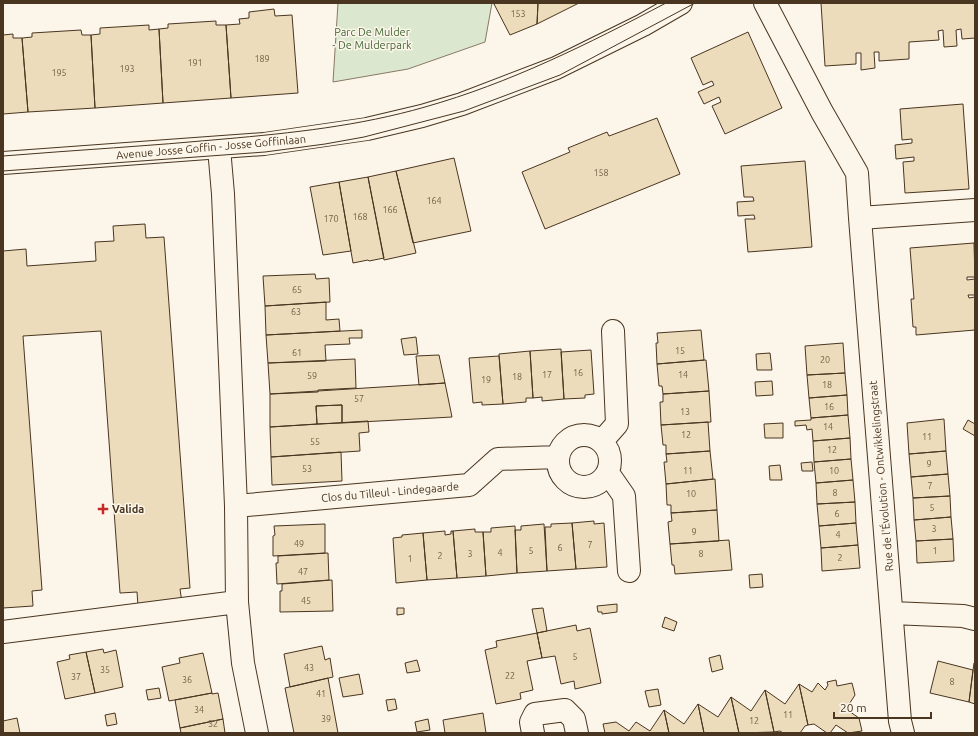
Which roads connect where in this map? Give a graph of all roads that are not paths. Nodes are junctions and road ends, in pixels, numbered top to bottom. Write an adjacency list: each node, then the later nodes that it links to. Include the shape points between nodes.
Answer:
1 (681, 3): 3 (street, Avenue Josse Goffin - Josse Goffinlaan, via 556,68 462,104 367,129)
2 (765, 3): 6 (street, Rue de l'Évolution - Ontwikkelingstraat, via 857,173)
3 (219, 148): 4 (street, Avenue Josse Goffin - Josse Goffinlaan); 11 (street)
4 (3, 163)
5 (975, 210): 6 (street)
6 (860, 218): 14 (street, Rue de l'Évolution - Ontwikkelingstraat)
7 (613, 331): 8 (street, via 617,424)
8 (602, 441): 9 (street, via 592,435 570,438 562,446); 10 (street, via 611,461)
9 (558, 457): 10 (street, via 559,469 565,480 576,486 594,485); 11 (street, Clos du Tilleul - Lindegaarde, via 498,460 469,485)
10 (608, 473): 12 (street, via 624,496)
11 (236, 506): 13 (street)
12 (629, 571)
13 (238, 602): 16 (street); 17 (street, via 243,663)
14 (892, 613): 15 (street); 20 (street, Rue de l'Évolution - Ontwikkelingstraat)
15 (975, 618)
16 (3, 632)
17 (257, 733)
18 (533, 733): 19 (street, via 531,722 535,714 566,710 574,719)
19 (577, 733)
20 (903, 733)

